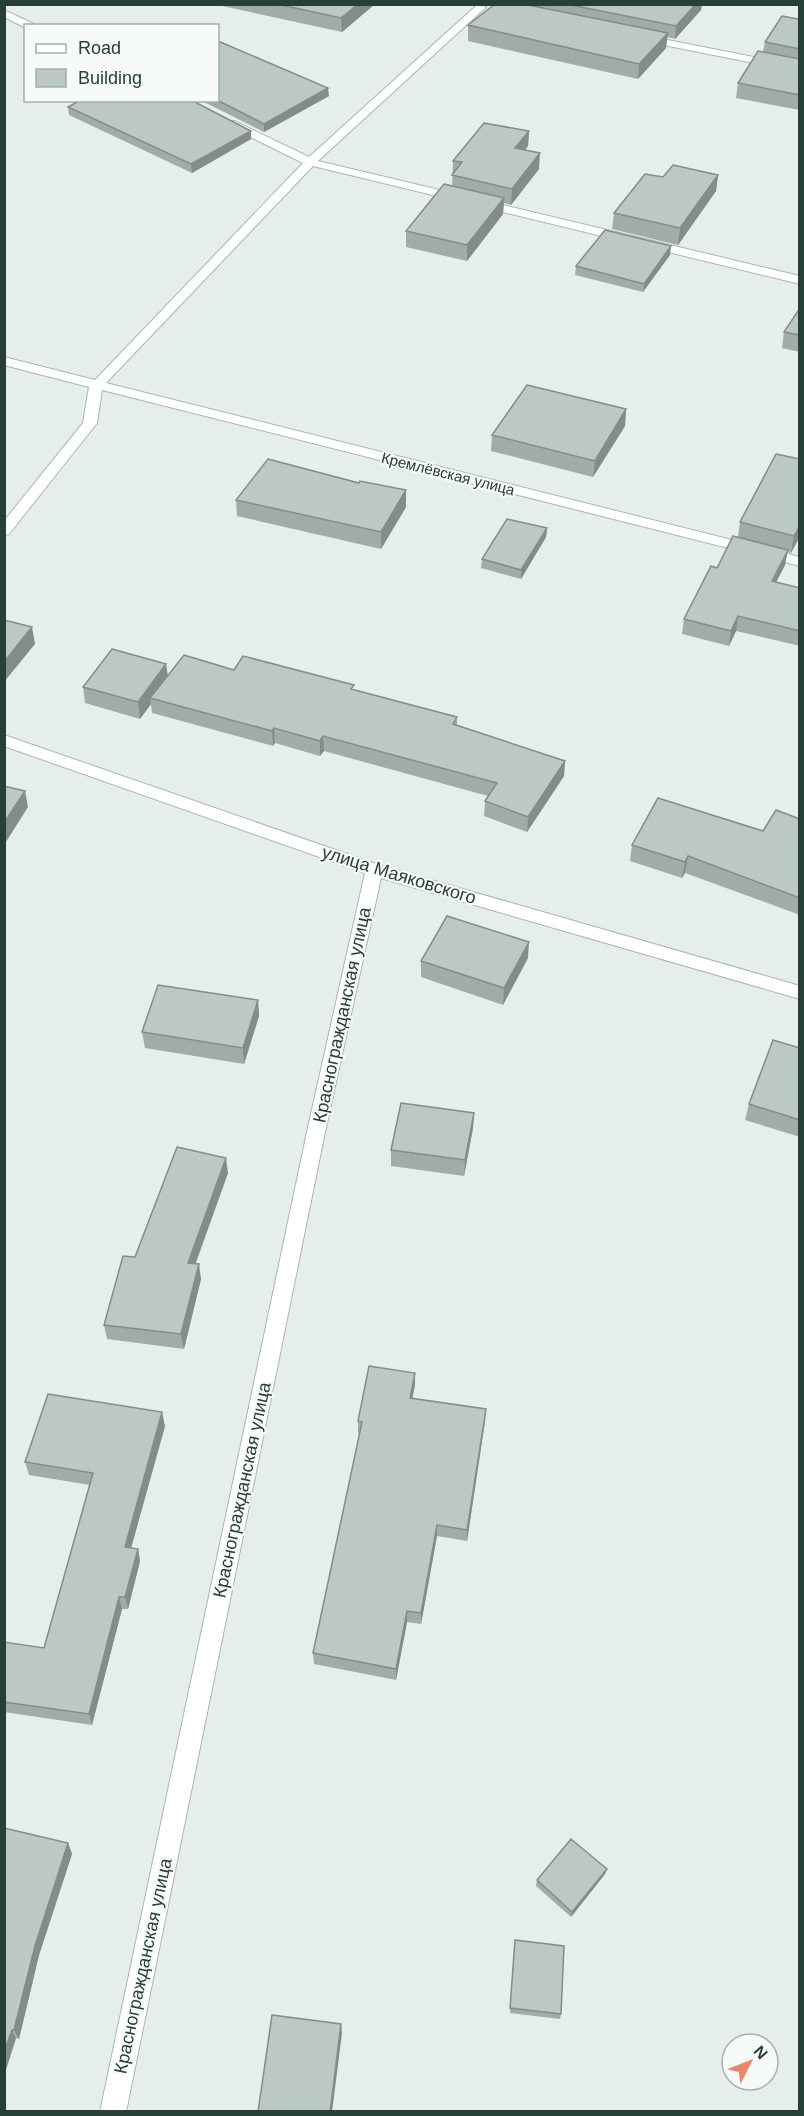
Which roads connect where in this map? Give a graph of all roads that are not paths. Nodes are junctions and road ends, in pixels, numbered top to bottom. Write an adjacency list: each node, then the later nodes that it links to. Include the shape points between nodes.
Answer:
1 (482, 7): 7 (street)
2 (4, 13): 3 (street)
3 (26, 24)
4 (629, 36): 5 (street)
5 (800, 69)
6 (215, 116): 7 (street)
7 (310, 162): 8 (street); 10 (street)
8 (800, 280)
9 (4, 361): 10 (street, Кремлёвская улица)
10 (96, 386): 11 (street, via 90,423); 12 (street, Кремлёвская улица)
11 (4, 531)
12 (800, 562)
13 (4, 740): 14 (street, улица Маяковского)
14 (374, 870): 15 (street, улица Маяковского); 16 (street, Красногражданская улица)
15 (800, 993)
16 (112, 2112)

